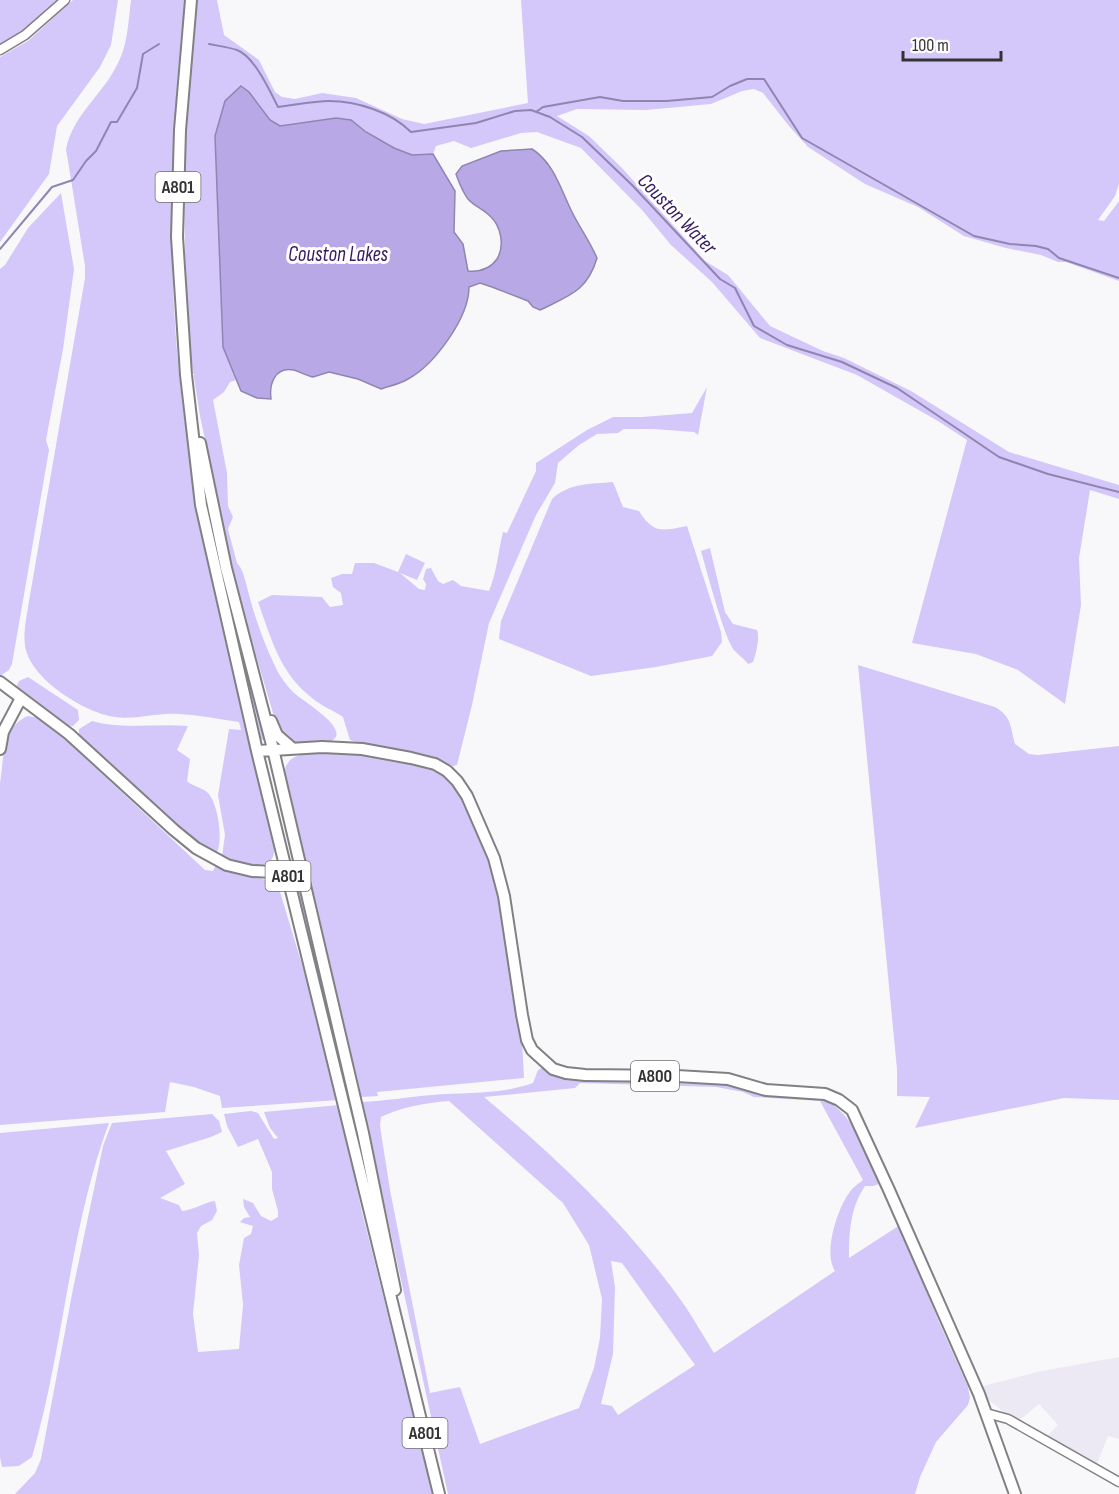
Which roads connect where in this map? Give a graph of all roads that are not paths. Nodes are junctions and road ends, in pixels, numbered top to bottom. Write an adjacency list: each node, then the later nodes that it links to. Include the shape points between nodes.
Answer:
1 (65, 0): 3 (street, via 25,35)
2 (190, 0): 4 (main road, A801, via 177,237)
3 (0, 50)
4 (186, 375): 5 (main road, A801); 13 (main road, A801, via 201,505)
5 (245, 642): 11 (main road, via 251,649 272,725 281,740); 12 (main road, A801)
6 (0, 682): 7 (main road)
7 (21, 698): 8 (main road); 9 (main road)
8 (39, 711): 9 (main road, via 26,710); 15 (main road, via 196,848 227,865 274,873)
9 (10, 716): 10 (main road)
10 (0, 748)
11 (292, 748): 12 (main road, A800); 17 (main road, A800, via 342,747 411,758 435,764 457,781 494,858 504,896 527,1040 553,1069 585,1075 728,1079 766,1090 825,1094 852,1110)
12 (273, 749): 13 (main road, A800); 14 (main road, A801)
13 (257, 751): 15 (main road, A801)
14 (301, 867): 15 (main road); 16 (main road, A801, via 377,1198)
15 (286, 870): 16 (main road, A801)
16 (411, 1373): 19 (main road, A801)
17 (986, 1413): 18 (street, via 1008,1419); 20 (main road, A800)
18 (1119, 1482)
19 (439, 1494)
20 (1015, 1494)

